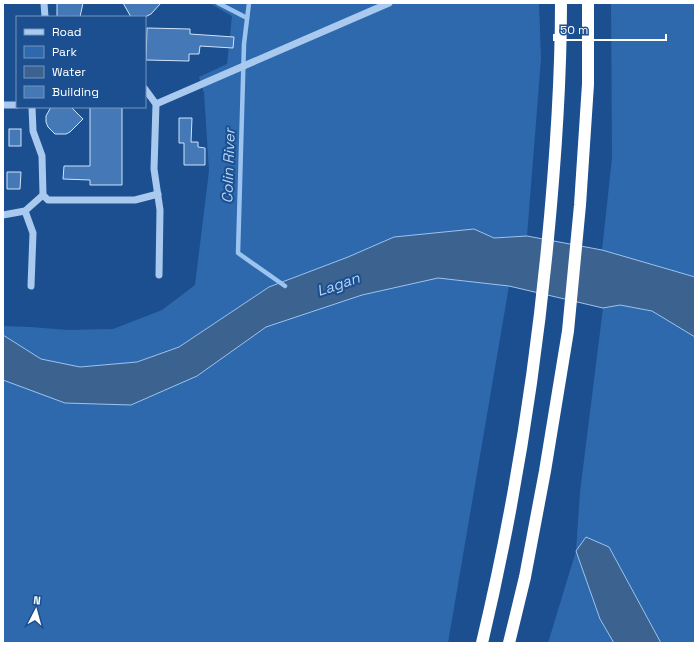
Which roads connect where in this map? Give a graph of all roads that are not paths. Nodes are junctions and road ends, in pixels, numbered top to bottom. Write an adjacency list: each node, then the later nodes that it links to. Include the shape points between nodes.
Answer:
1 (44, 3): 5 (lane)
2 (389, 3): 7 (lane)
3 (560, 3): 17 (highway, via 559,95 552,201 539,327 515,487)
4 (588, 3): 18 (highway, via 588,84 568,331 525,577)
5 (46, 16)
6 (146, 90): 7 (lane)
7 (156, 104): 11 (lane, via 154,169)
8 (3, 105): 9 (lane)
9 (16, 106)
10 (32, 108): 12 (lane, via 33,132 42,156)
11 (158, 194): 12 (lane, via 135,200 48,200); 15 (lane)
12 (43, 195): 13 (lane)
13 (25, 211): 14 (lane); 16 (lane, via 32,233)
14 (3, 215)
15 (159, 275)
16 (31, 286)
17 (482, 643)
18 (509, 643)

